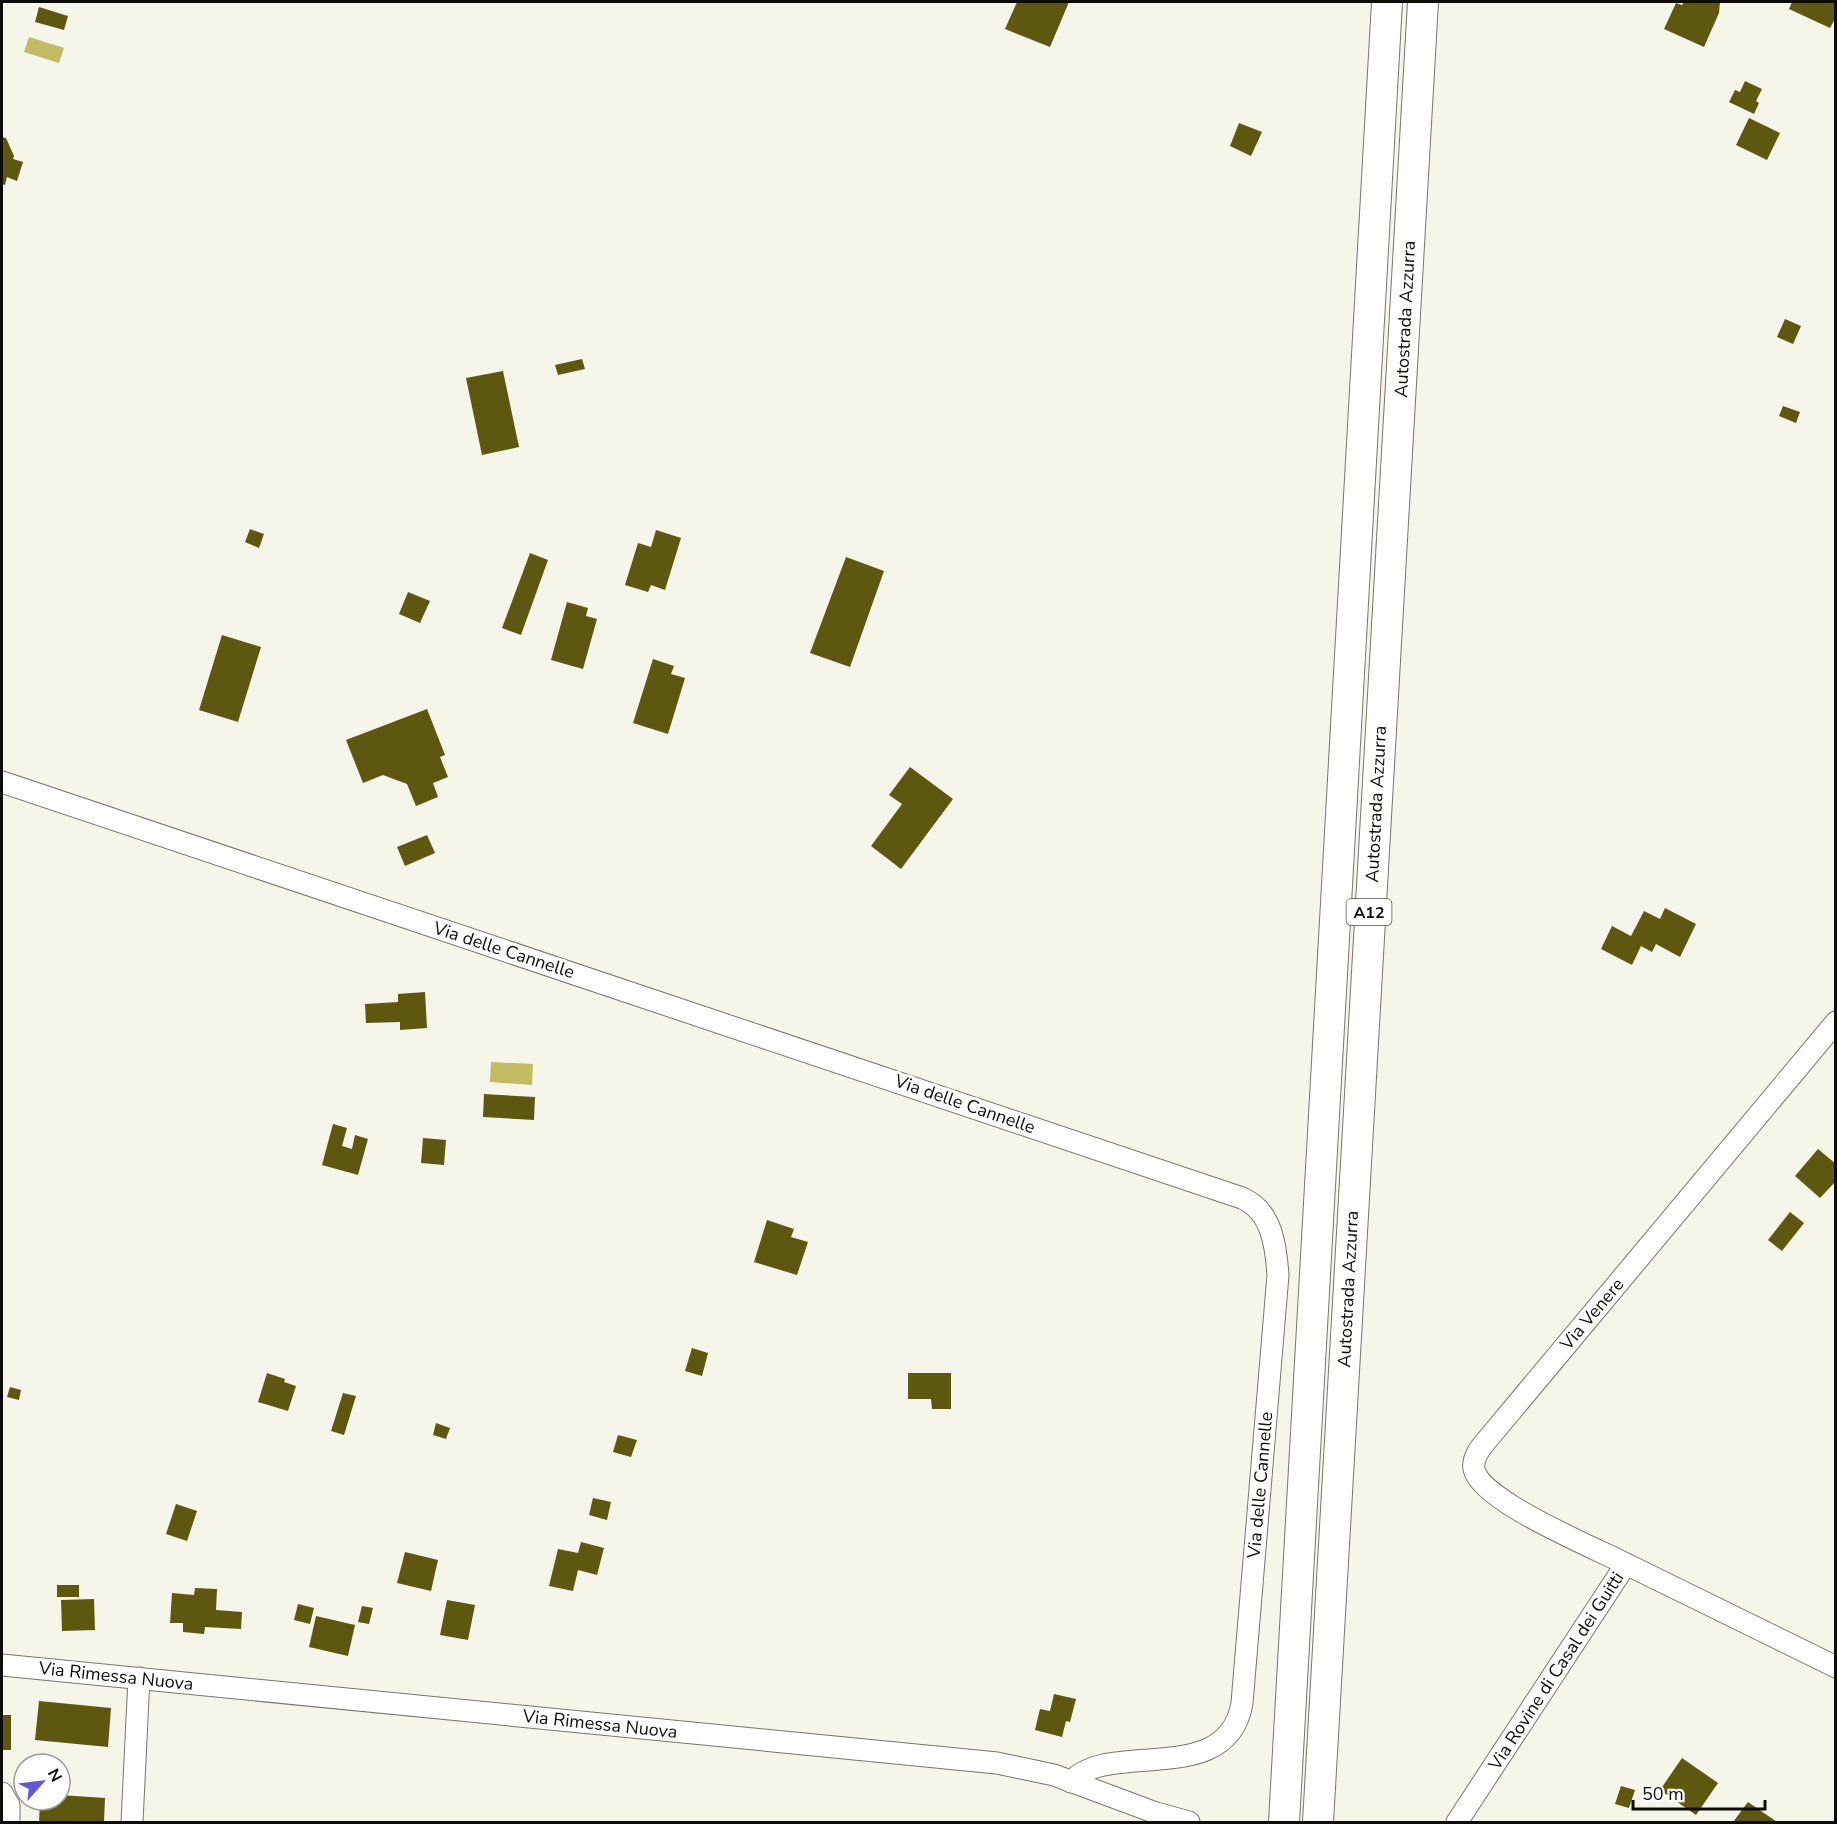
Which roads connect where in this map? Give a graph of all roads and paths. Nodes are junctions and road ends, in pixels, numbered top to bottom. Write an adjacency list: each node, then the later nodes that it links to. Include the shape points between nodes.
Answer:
1 (1388, 2): 14 (highway, Autostrada Azzurra / A12)
2 (1424, 2): 15 (highway, Autostrada Azzurra / A12)
3 (2, 782): 9 (street, Via delle Cannelle, via 904,1083 1242,1198 1258,1209 1271,1231 1278,1275 1240,1714 1226,1736 1196,1753 1104,1766 1082,1772)
4 (1832, 1035): 5 (street, Via Venere, via 1487,1440 1475,1459 1475,1472 1481,1483 1506,1504)
5 (1626, 1564): 7 (street, Via Rovine di Casal dei Guitti); 16 (street, Via Rovine di Casal dei Guitti)
6 (2, 1665): 8 (street, Via Rimessa Nuova)
7 (1836, 1667)
8 (139, 1678): 9 (street, Via Rimessa Nuova, via 997,1763); 12 (street)
9 (1071, 1782): 13 (street, Via Rimessa Nuova, via 1156,1814)
10 (2, 1793): 11 (street, via 9,1805)
11 (9, 1822)
12 (132, 1822)
13 (1190, 1822)
14 (1284, 1822)
15 (1318, 1822)
16 (1457, 1822)

